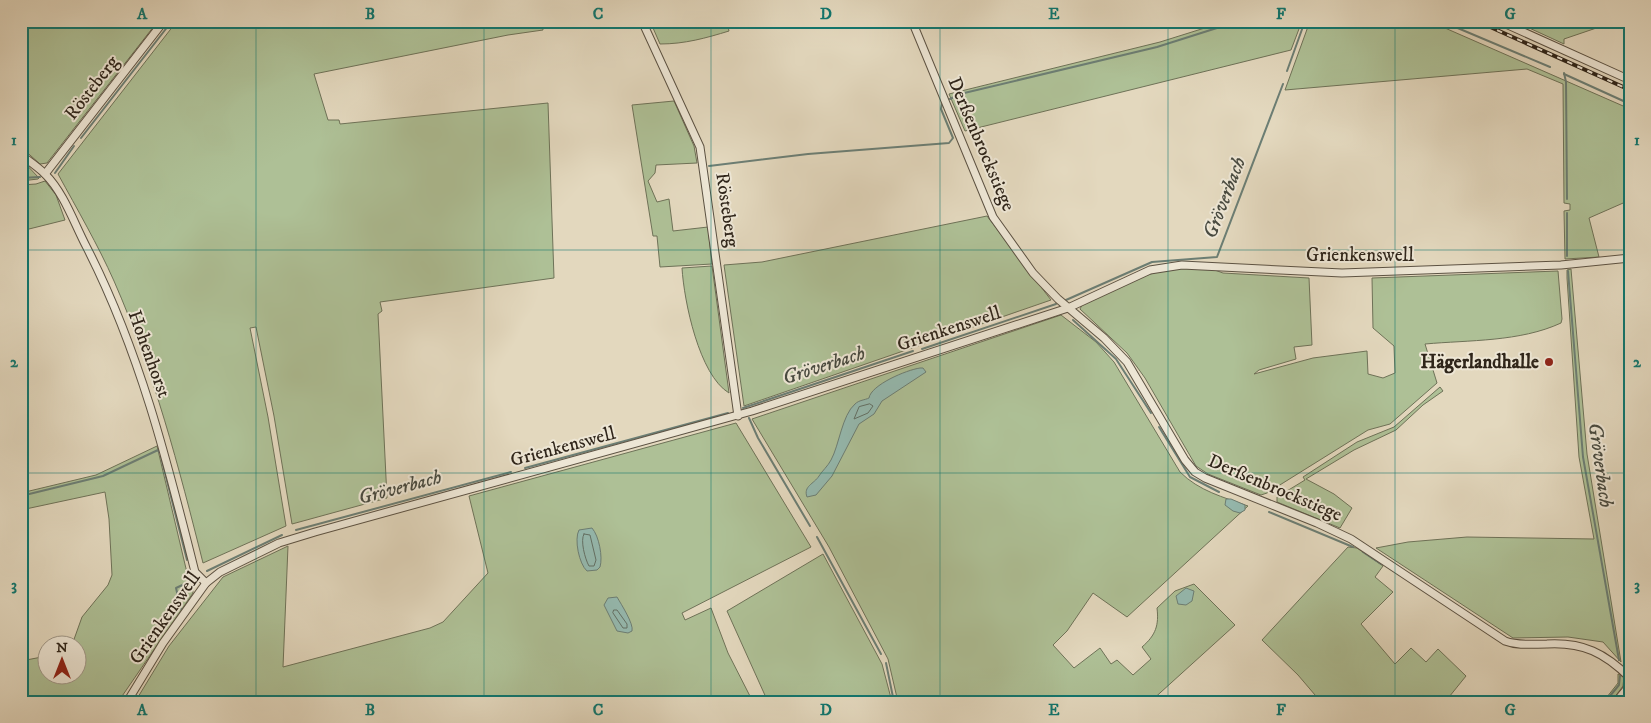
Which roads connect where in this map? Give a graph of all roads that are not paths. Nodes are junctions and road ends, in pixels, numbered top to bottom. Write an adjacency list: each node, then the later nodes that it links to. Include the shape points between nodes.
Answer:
1 (164, 21): 7 (street, Rösteberg)
2 (642, 21): 10 (street, Rösteberg, via 700,147)
3 (912, 21): 9 (street, Derßenbrockstiege, via 993,217 1033,273)
4 (1499, 21): 5 (street)
5 (1630, 80)
6 (21, 155): 7 (street, Hohenhorst)
7 (45, 174): 11 (street, Hohenhorst, via 101,275 134,354 161,437 195,572)
8 (1630, 258): 9 (street, Grienkenswell, via 1561,265 1342,273 1171,266 1142,273)
9 (1068, 308): 10 (street, Grienkenswell); 12 (street, Derßenbrockstiege, via 1104,338 1126,362 1189,465 1200,475 1351,539 1507,642 1582,646 1604,657)
10 (738, 416): 11 (street, Grienkenswell, via 288,540 220,572)
11 (206, 583): 14 (street, Grienkenswell, via 163,643)
12 (1630, 678)
13 (1630, 685): 15 (street)
14 (127, 702)
15 (1616, 702)

